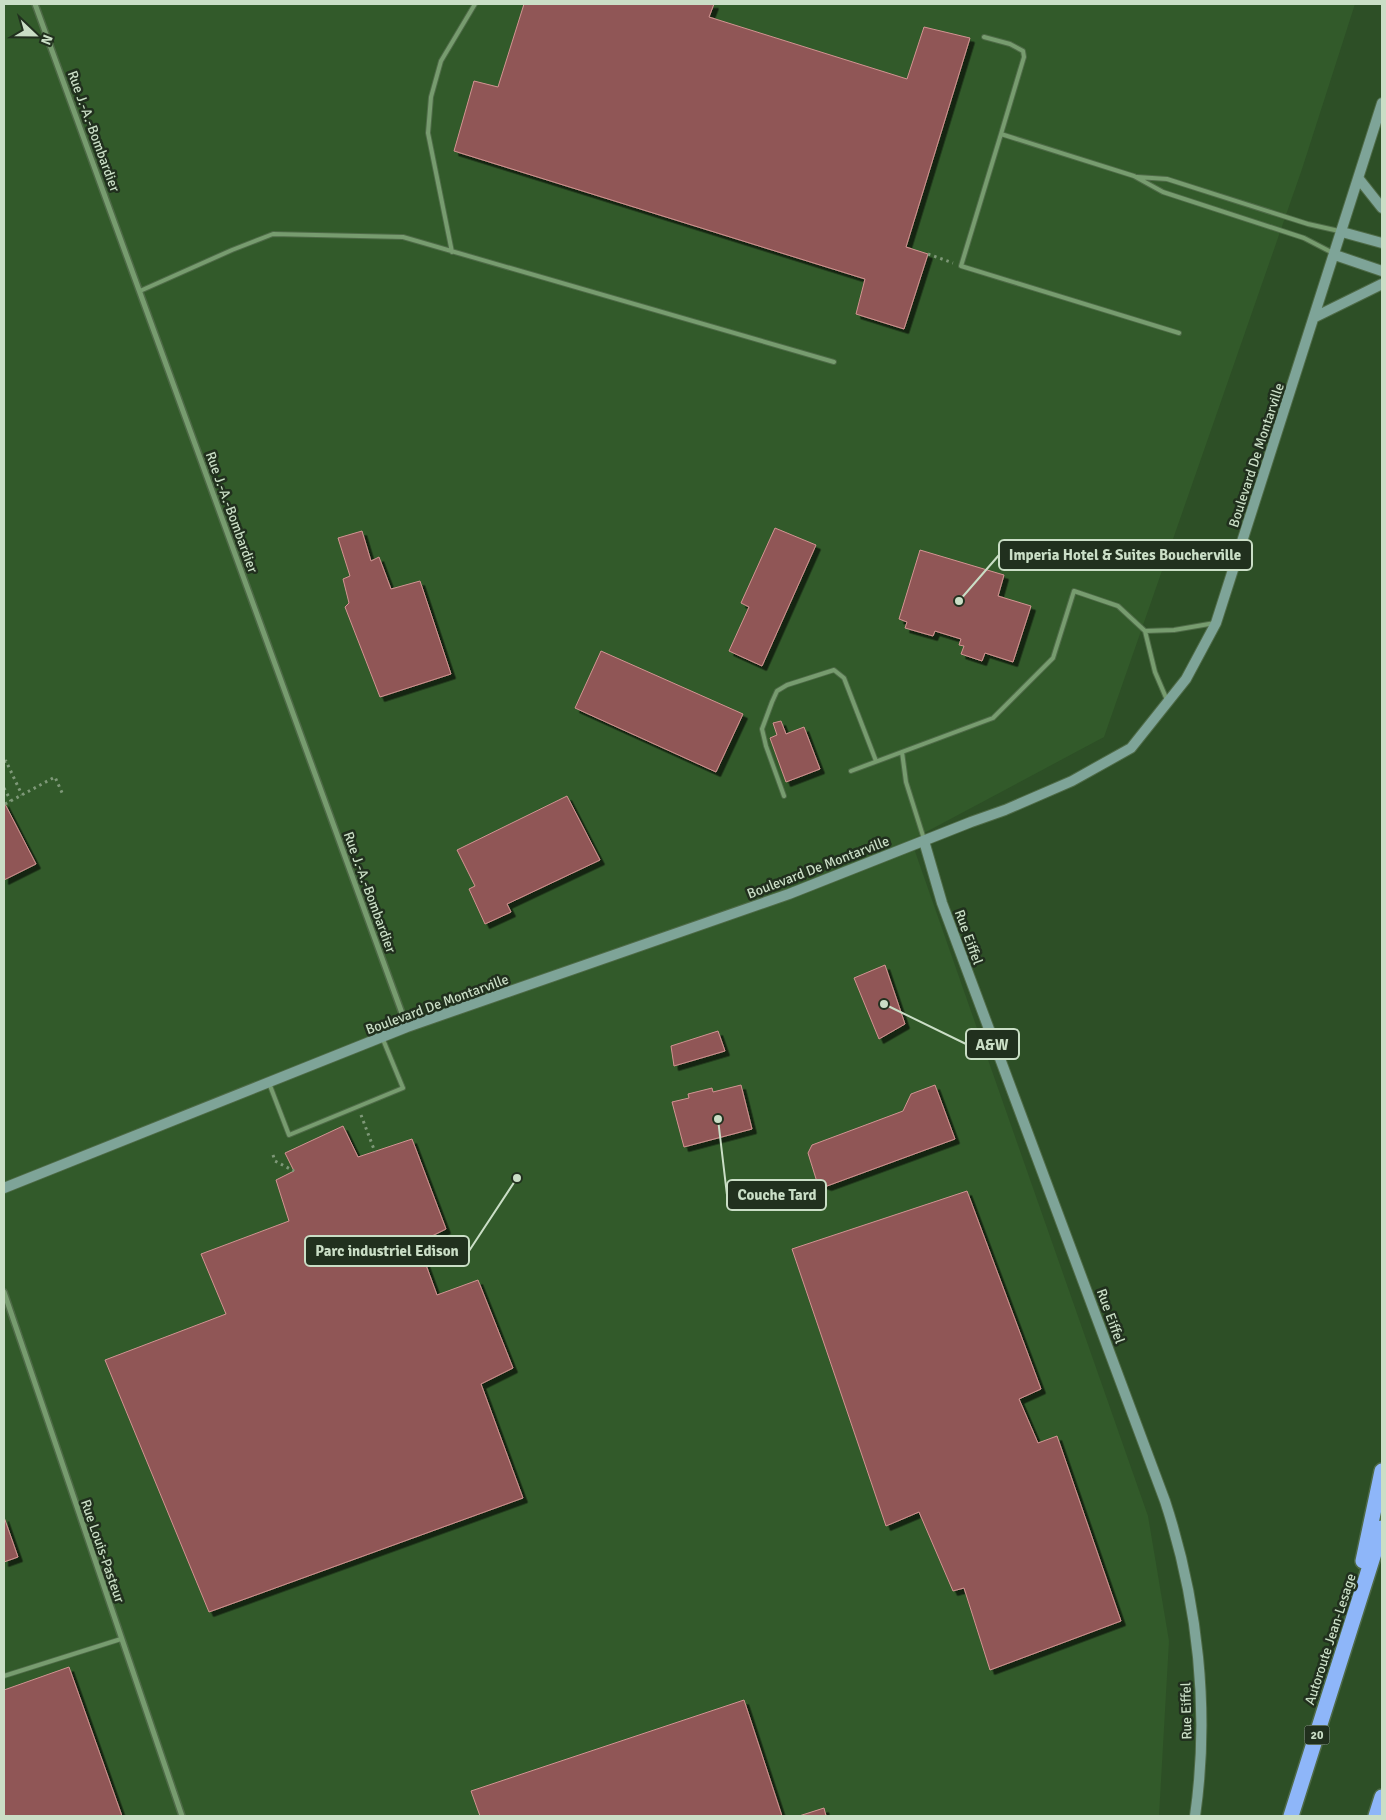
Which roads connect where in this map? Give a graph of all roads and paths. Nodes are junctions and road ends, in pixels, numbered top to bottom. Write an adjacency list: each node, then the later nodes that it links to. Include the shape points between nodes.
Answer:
1 (35, 4): 17 (street, Rue J.-A.-Bombardier)
2 (475, 4): 11 (lane, via 441,61 431,97 428,133)
3 (984, 37): 5 (lane, via 1023,51 1024,57)
4 (1382, 103): 7 (street, Boulevard De Montarville)
5 (1001, 134): 6 (lane); 14 (lane)
6 (1134, 176): 9 (lane, via 1167,179); 13 (lane, via 1163,192 1304,238)
7 (1359, 179): 8 (street); 9 (street, Boulevard De Montarville)
8 (1382, 208)
9 (1342, 232): 10 (street); 13 (street, Boulevard De Montarville)
10 (1382, 243)
11 (452, 252): 17 (lane, via 403,237 274,234); 20 (lane)
12 (928, 254): 14 (path)
13 (1335, 254): 15 (street); 18 (street, Boulevard De Montarville)
14 (961, 266): 19 (lane)
15 (1382, 270)
16 (1382, 284): 18 (street)
17 (140, 291): 35 (street, Rue J.-A.-Bombardier)
18 (1315, 317): 21 (street, Boulevard De Montarville)
19 (1179, 333)
20 (834, 362)
21 (1216, 623): 22 (lane); 23 (street, Boulevard De Montarville, via 1186,679)
22 (1145, 631): 23 (lane, via 1155,672); 24 (lane, via 1118,606 1074,591 1054,658 993,718)
23 (1168, 702): 34 (street, Boulevard De Montarville, via 1131,748 1072,781)
24 (902, 752): 26 (lane); 34 (lane, via 906,782)
25 (4, 760): 29 (path)
26 (876, 761): 27 (lane); 31 (lane, via 840,673 834,670 787,685 777,691 762,729)
27 (851, 770)
28 (4, 788): 32 (path)
29 (22, 795): 30 (path, via 55,777); 32 (path)
30 (64, 795)
31 (784, 796)
32 (11, 801): 33 (path)
33 (5, 804)
34 (924, 840): 35 (street, Boulevard De Montarville, via 789,894); 51 (street, Rue Eiffel, via 946,912 1165,1501 1181,1553 1192,1606 1199,1675 1201,1759)
35 (407, 1028): 36 (street, Boulevard De Montarville)
36 (382, 1037): 37 (street, Boulevard De Montarville); 38 (lane, via 403,1088)
37 (269, 1082): 38 (lane, via 289,1135); 42 (street, Boulevard De Montarville)
38 (358, 1107): 39 (path)
39 (375, 1152)
40 (273, 1155): 41 (path, via 275,1161)
41 (294, 1172)
42 (4, 1188)
43 (4, 1292): 46 (street, Rue Louis-Pasteur)
44 (1382, 1471): 47 (highway)
45 (1382, 1528): 47 (highway, Autoroute Jean-Lesage / 20)
46 (122, 1639): 48 (lane); 50 (street, Rue Louis-Pasteur)
47 (1343, 1653): 52 (highway, Autoroute Jean-Lesage / 20)
48 (4, 1676)
49 (1382, 1797): 53 (highway)
50 (182, 1816)
51 (1195, 1816)
52 (1291, 1816)
53 (1376, 1816)

